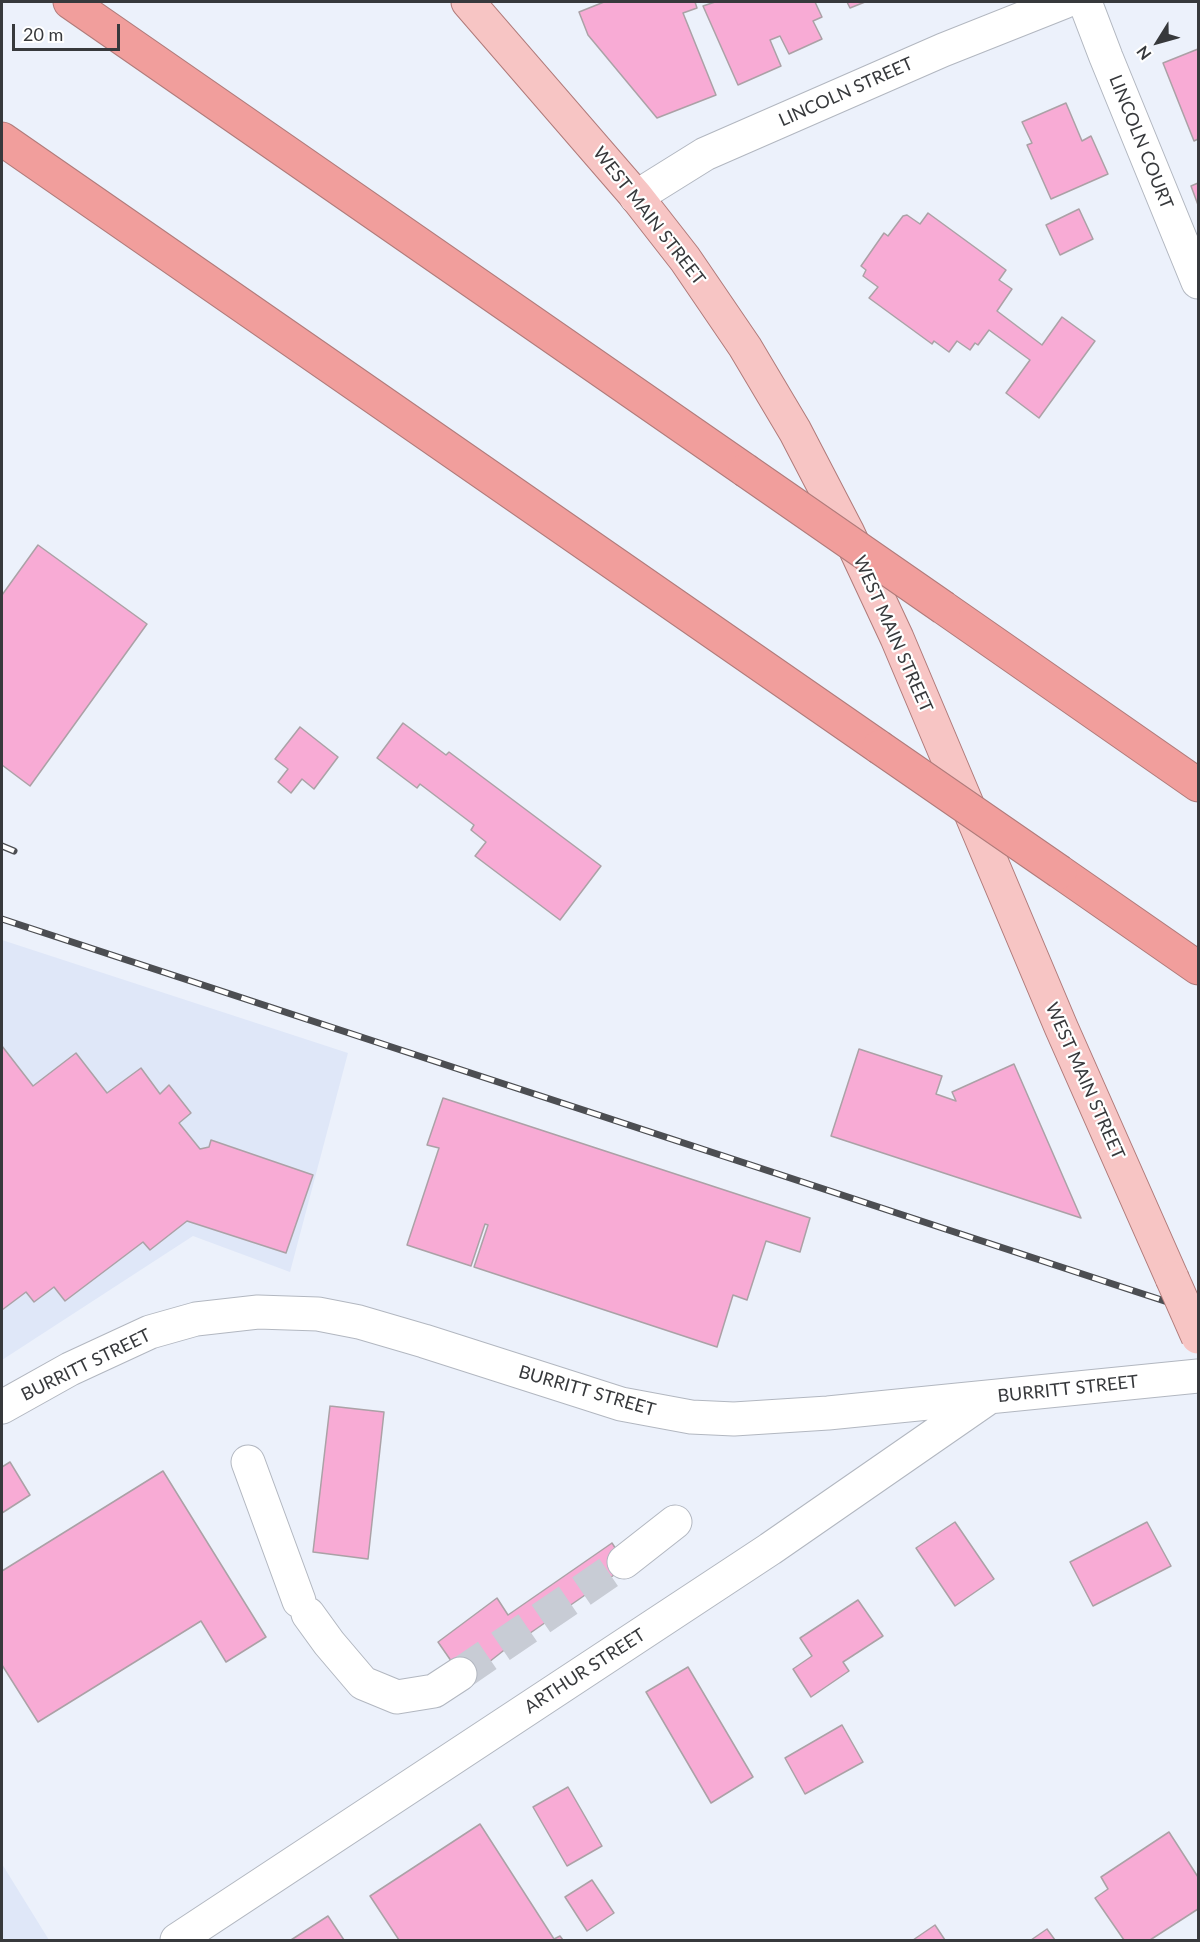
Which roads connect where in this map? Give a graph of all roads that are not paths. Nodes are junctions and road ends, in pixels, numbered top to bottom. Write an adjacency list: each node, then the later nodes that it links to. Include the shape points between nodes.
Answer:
1 (69, 2): 8 (highway, bridge)
2 (468, 2): 6 (main road, WEST MAIN STREET)
3 (1064, 2): 6 (street, LINCOLN STREET, via 705,154)
4 (1085, 2): 7 (street, LINCOLN COURT)
5 (2, 139): 9 (highway, bridge)
6 (636, 197): 10 (main road, WEST MAIN STREET, bridge, via 696,274 745,347 791,423 847,531 897,638 1061,1027)
7 (1198, 282)
8 (1198, 784)
9 (1198, 968)
10 (1198, 1337)
11 (1198, 1376): 12 (street, BURRITT STREET)
12 (990, 1397): 13 (street, BURRITT STREET, via 791,1416 691,1417 621,1404 359,1322 318,1314 258,1312 202,1318 150,1332 77,1365); 18 (street, ARTHUR STREET, via 770,1549)
13 (2, 1407)
14 (248, 1462): 17 (street, via 303,1608 363,1683 397,1697 434,1691)
15 (675, 1522): 16 (street)
16 (624, 1562)
17 (460, 1674)
18 (177, 1941)

